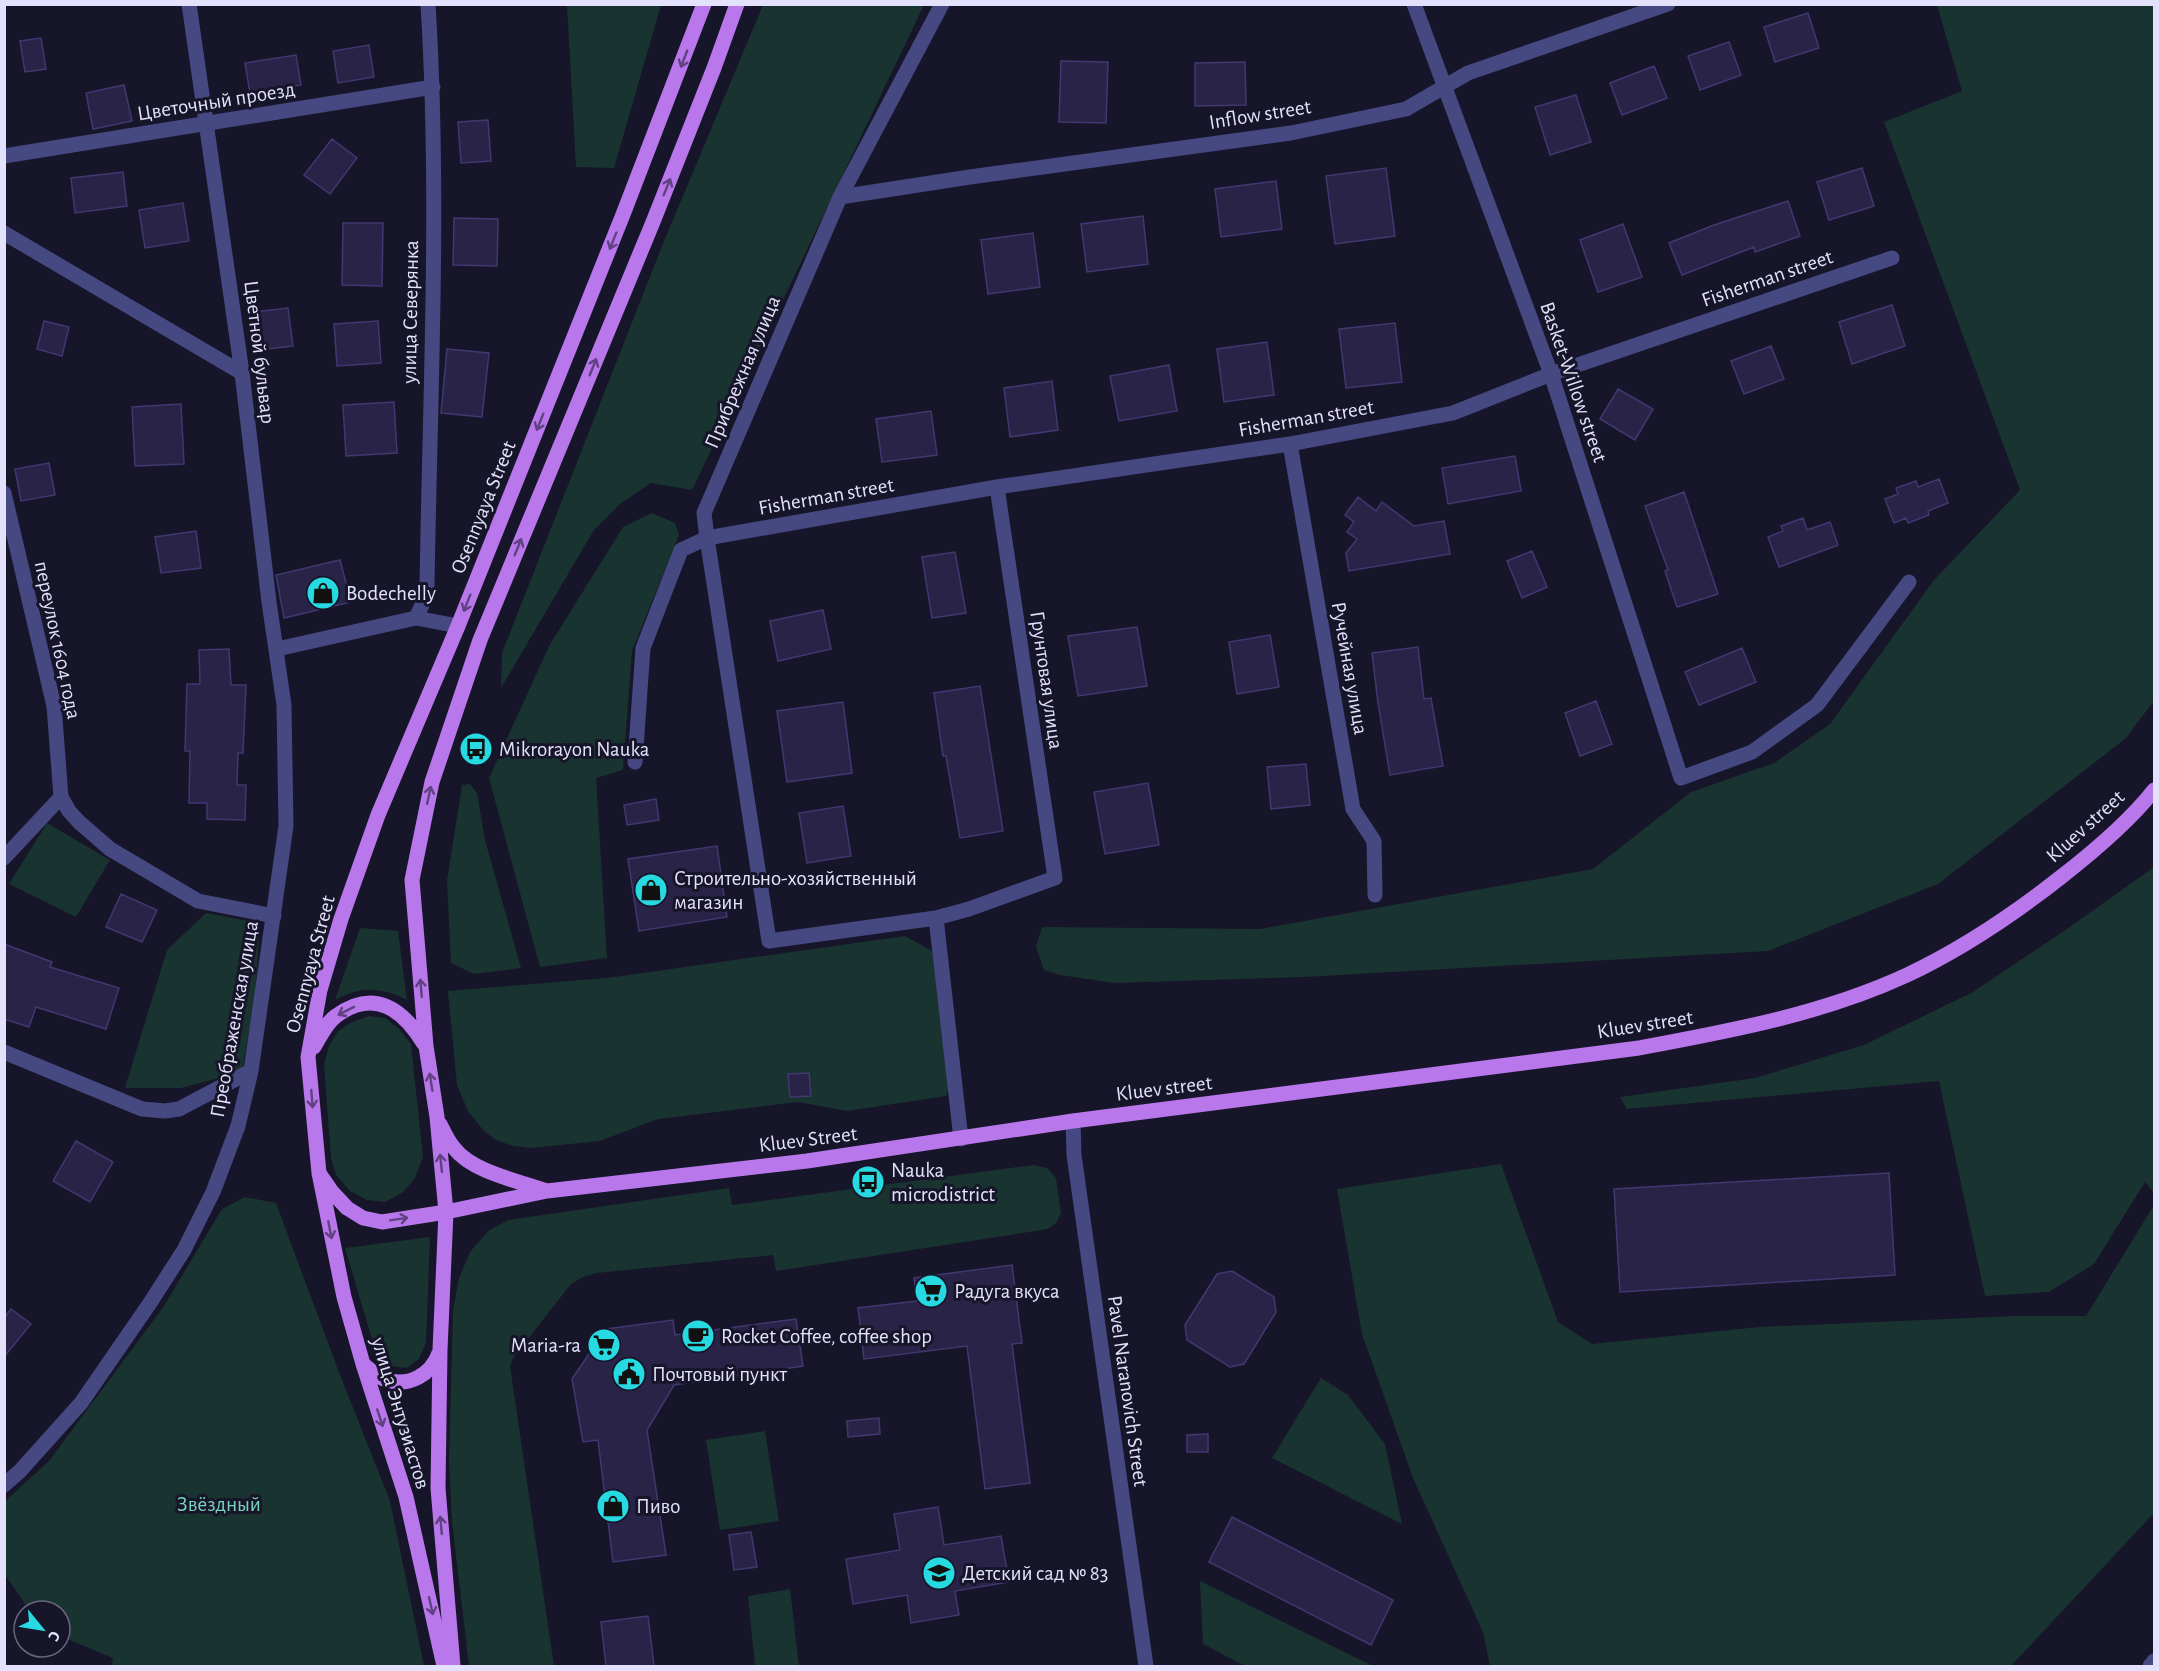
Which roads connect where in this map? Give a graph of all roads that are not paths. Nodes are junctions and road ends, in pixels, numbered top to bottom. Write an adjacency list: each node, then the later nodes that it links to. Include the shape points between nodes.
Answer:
1 (189, 4): 10 (street, Цветной бульвар)
2 (428, 4): 9 (street, улица Северянка)
3 (704, 4): 23 (main road, Osennyaya Street, one-way to 23)
4 (737, 4): 33 (main road, one-way to 4, via 412,880 432,782 480,640 653,222)
5 (942, 4): 12 (street, Прибрежная улица)
6 (1414, 4): 8 (street, Basket-Willow street)
7 (1668, 4): 8 (street, Inflow street, via 1468,73)
8 (1445, 86): 12 (street, Inflow street, via 1406,109 1291,132); 16 (street, Basket-Willow street)
9 (433, 87): 10 (street, Цветочный проезд); 22 (street, улица Северянка, via 426,586)
10 (207, 124): 11 (street, Цветочный проезд); 15 (street, Цветной бульвар)
11 (4, 156)
12 (840, 198): 20 (street, Прибрежная улица, via 704,513)
13 (4, 233): 15 (street)
14 (1892, 258): 16 (street, Fisherman street)
15 (242, 373): 24 (street, Цветной бульвар)
16 (1551, 374): 17 (street, Fisherman street, via 1453,413); 21 (street, Basket-Willow street, via 1682,778 1752,752 1817,705)
17 (1290, 444): 18 (street, Fisherman street); 30 (street, Ручейная улица, via 1353,809 1374,841)
18 (997, 487): 20 (street, Fisherman street); 32 (street, Грунтовая улица, via 1055,878)
19 (5, 499): 28 (street, переулок 1604 года, via 54,706)
20 (707, 538): 26 (street, via 681,550 643,648); 32 (street, Прибрежная улица, via 769,941)
21 (1909, 582)
22 (416, 618): 23 (street); 24 (street)
23 (458, 626): 35 (main road, Osennyaya Street, via 378,815 341,919 320,990)
24 (277, 649): 25 (street, Цветной бульвар)
25 (284, 705): 31 (street, Преображенская улица, via 286,826)
26 (635, 762)
27 (2154, 790): 38 (main road, Kluev street, via 2091,853 2028,903 1963,945 1907,975 1779,1020 1639,1048)
28 (61, 797): 29 (street); 31 (street, via 79,822 110,849 198,901)
29 (4, 858)
30 (1374, 895)
31 (274, 916): 36 (street, Преображенская улица)
32 (936, 918): 39 (street)
33 (426, 1046): 35 (main road, one-way to 35, via 400,1012 370,1002 334,1017); 37 (main road, one-way to 33)
34 (4, 1052): 36 (street, via 142,1109 165,1111 179,1109)
35 (308, 1057): 40 (main road, Osennyaya Street, one-way to 40)
36 (251, 1071): 45 (street, Преображенская улица, via 238,1126 213,1192 184,1250 81,1403)
37 (436, 1117): 41 (main road, Kluev Street, via 454,1149 467,1161); 42 (main road, one-way to 37)
38 (1073, 1121): 39 (main road, Kluev Street); 49 (street, Pavel Naranovich Street, via 1080,1200)
39 (961, 1139): 41 (main road, Kluev Street)
40 (319, 1173): 42 (main road, Kluev Street, one-way to 42, via 347,1208 363,1218 382,1222); 44 (main road, улица Энтузиастов, one-way to 44, via 344,1297)
41 (547, 1191): 42 (main road, Kluev Street)
42 (446, 1212): 43 (main road, улица Энтузиастов)
43 (440, 1350): 44 (main road, via 435,1364 407,1383 386,1380); 48 (main road, улица Энтузиастов, one-way to 43, via 438,1488)
44 (363, 1364): 47 (main road, улица Энтузиастов, one-way to 47, via 406,1497)
45 (4, 1485)
46 (2154, 1661): 50 (street)
47 (444, 1666)
48 (453, 1666)
49 (1146, 1666)
50 (2150, 1666)

